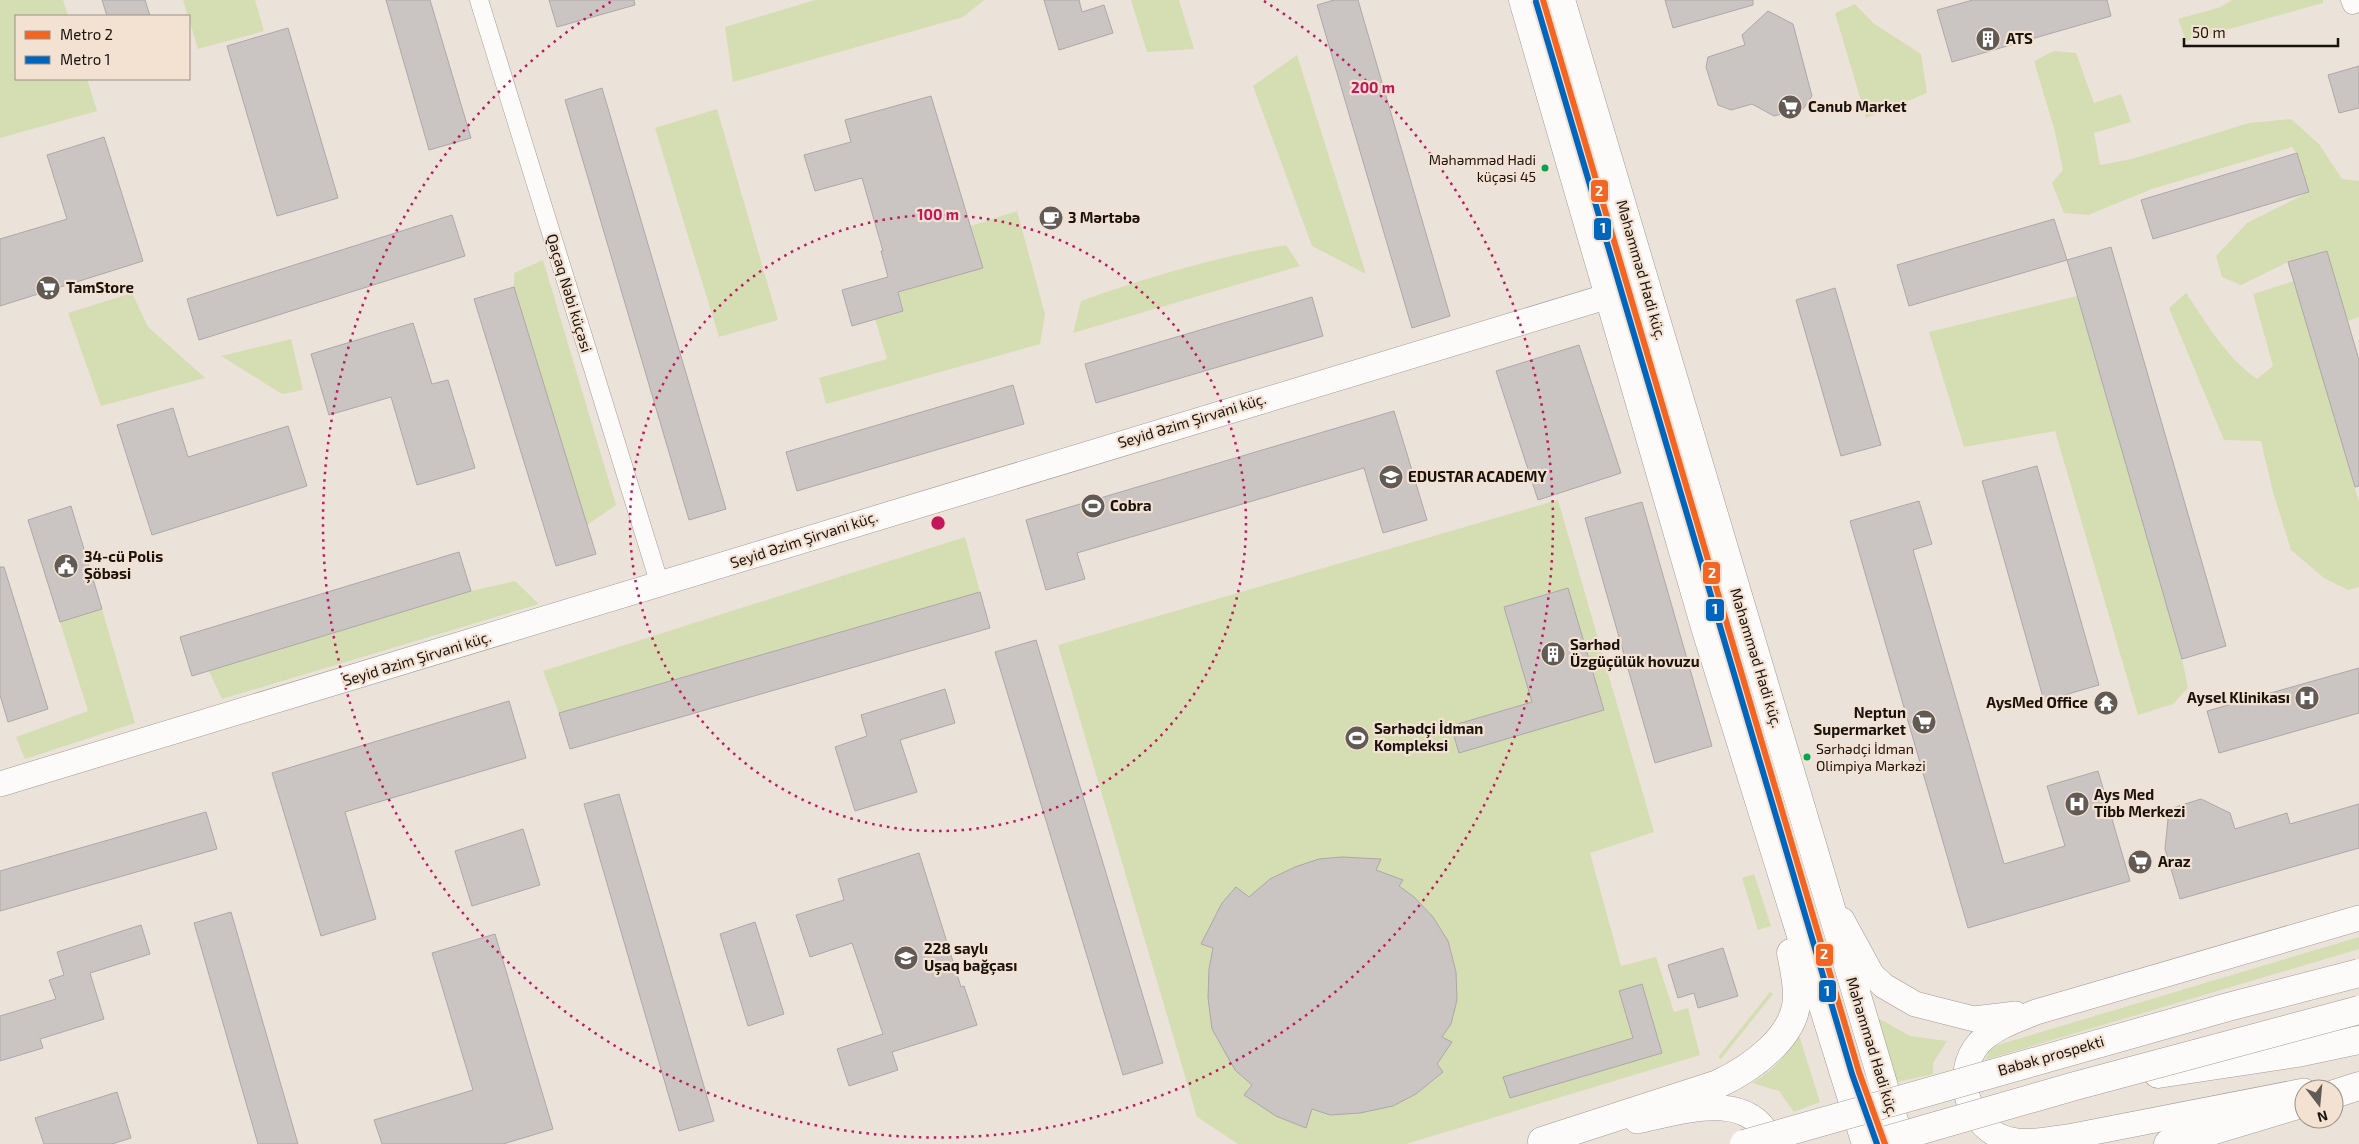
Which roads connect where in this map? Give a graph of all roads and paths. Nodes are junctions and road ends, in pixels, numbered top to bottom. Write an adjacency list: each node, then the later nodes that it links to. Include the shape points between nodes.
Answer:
1 (479, 0): 8 (street, Qaçaq Nəbi küçəsi)
2 (1523, 0): 7 (main road)
3 (1561, 0): 6 (main road, Məhəmməd Hadi küç.)
4 (2350, 0): 5 (street, via 2352,5)
5 (2359, 3)
6 (1645, 284): 7 (main road, Seyid Əzim Şirvani küç.); 11 (main road, Məhəmməd Hadi küç.)
7 (1609, 295): 8 (main road, Seyid Əzim Şirvani küç., via 981,484); 9 (main road)
8 (660, 585): 10 (main road, Seyid Əzim Şirvani küç.)
9 (1705, 626): 13 (main road, via 1716,702); 31 (main road)
10 (0, 784)
11 (1820, 874): 18 (main road, via 1872,975 1892,991 1914,1004 1974,1019); 33 (main road, Məhəmməd Hadi küç.)
12 (2359, 918): 18 (main road)
13 (1791, 953): 27 (main road, via 1798,998 1793,1014 1775,1044 1741,1073 1710,1087); 30 (main road)
14 (2359, 968): 16 (main road, bridge)
15 (2359, 973): 16 (main road, Babək prospekti, bridge)
16 (2228, 1007): 28 (main road, Babək prospekti, bridge)
17 (2359, 1010): 22 (main road, bridge)
18 (2036, 1012): 25 (main road, via 1994,1030 1970,1057 1965,1073 1972,1111 1993,1133 2011,1140 2068,1137)
19 (2359, 1040): 22 (main road, bridge)
20 (2359, 1081): 21 (main road)
21 (2344, 1084)
22 (2075, 1086): 32 (main road, bridge)
23 (2359, 1086): 24 (main road)
24 (2344, 1091)
25 (2294, 1093)
26 (2294, 1106): 34 (main road)
27 (1536, 1142): 29 (main road, via 1716,1107 1735,1108 1752,1116 1763,1127)
28 (1744, 1144)
29 (1772, 1144)
30 (1852, 1144)
31 (1866, 1144)
32 (1873, 1144)
33 (1901, 1144)
34 (2168, 1144)

